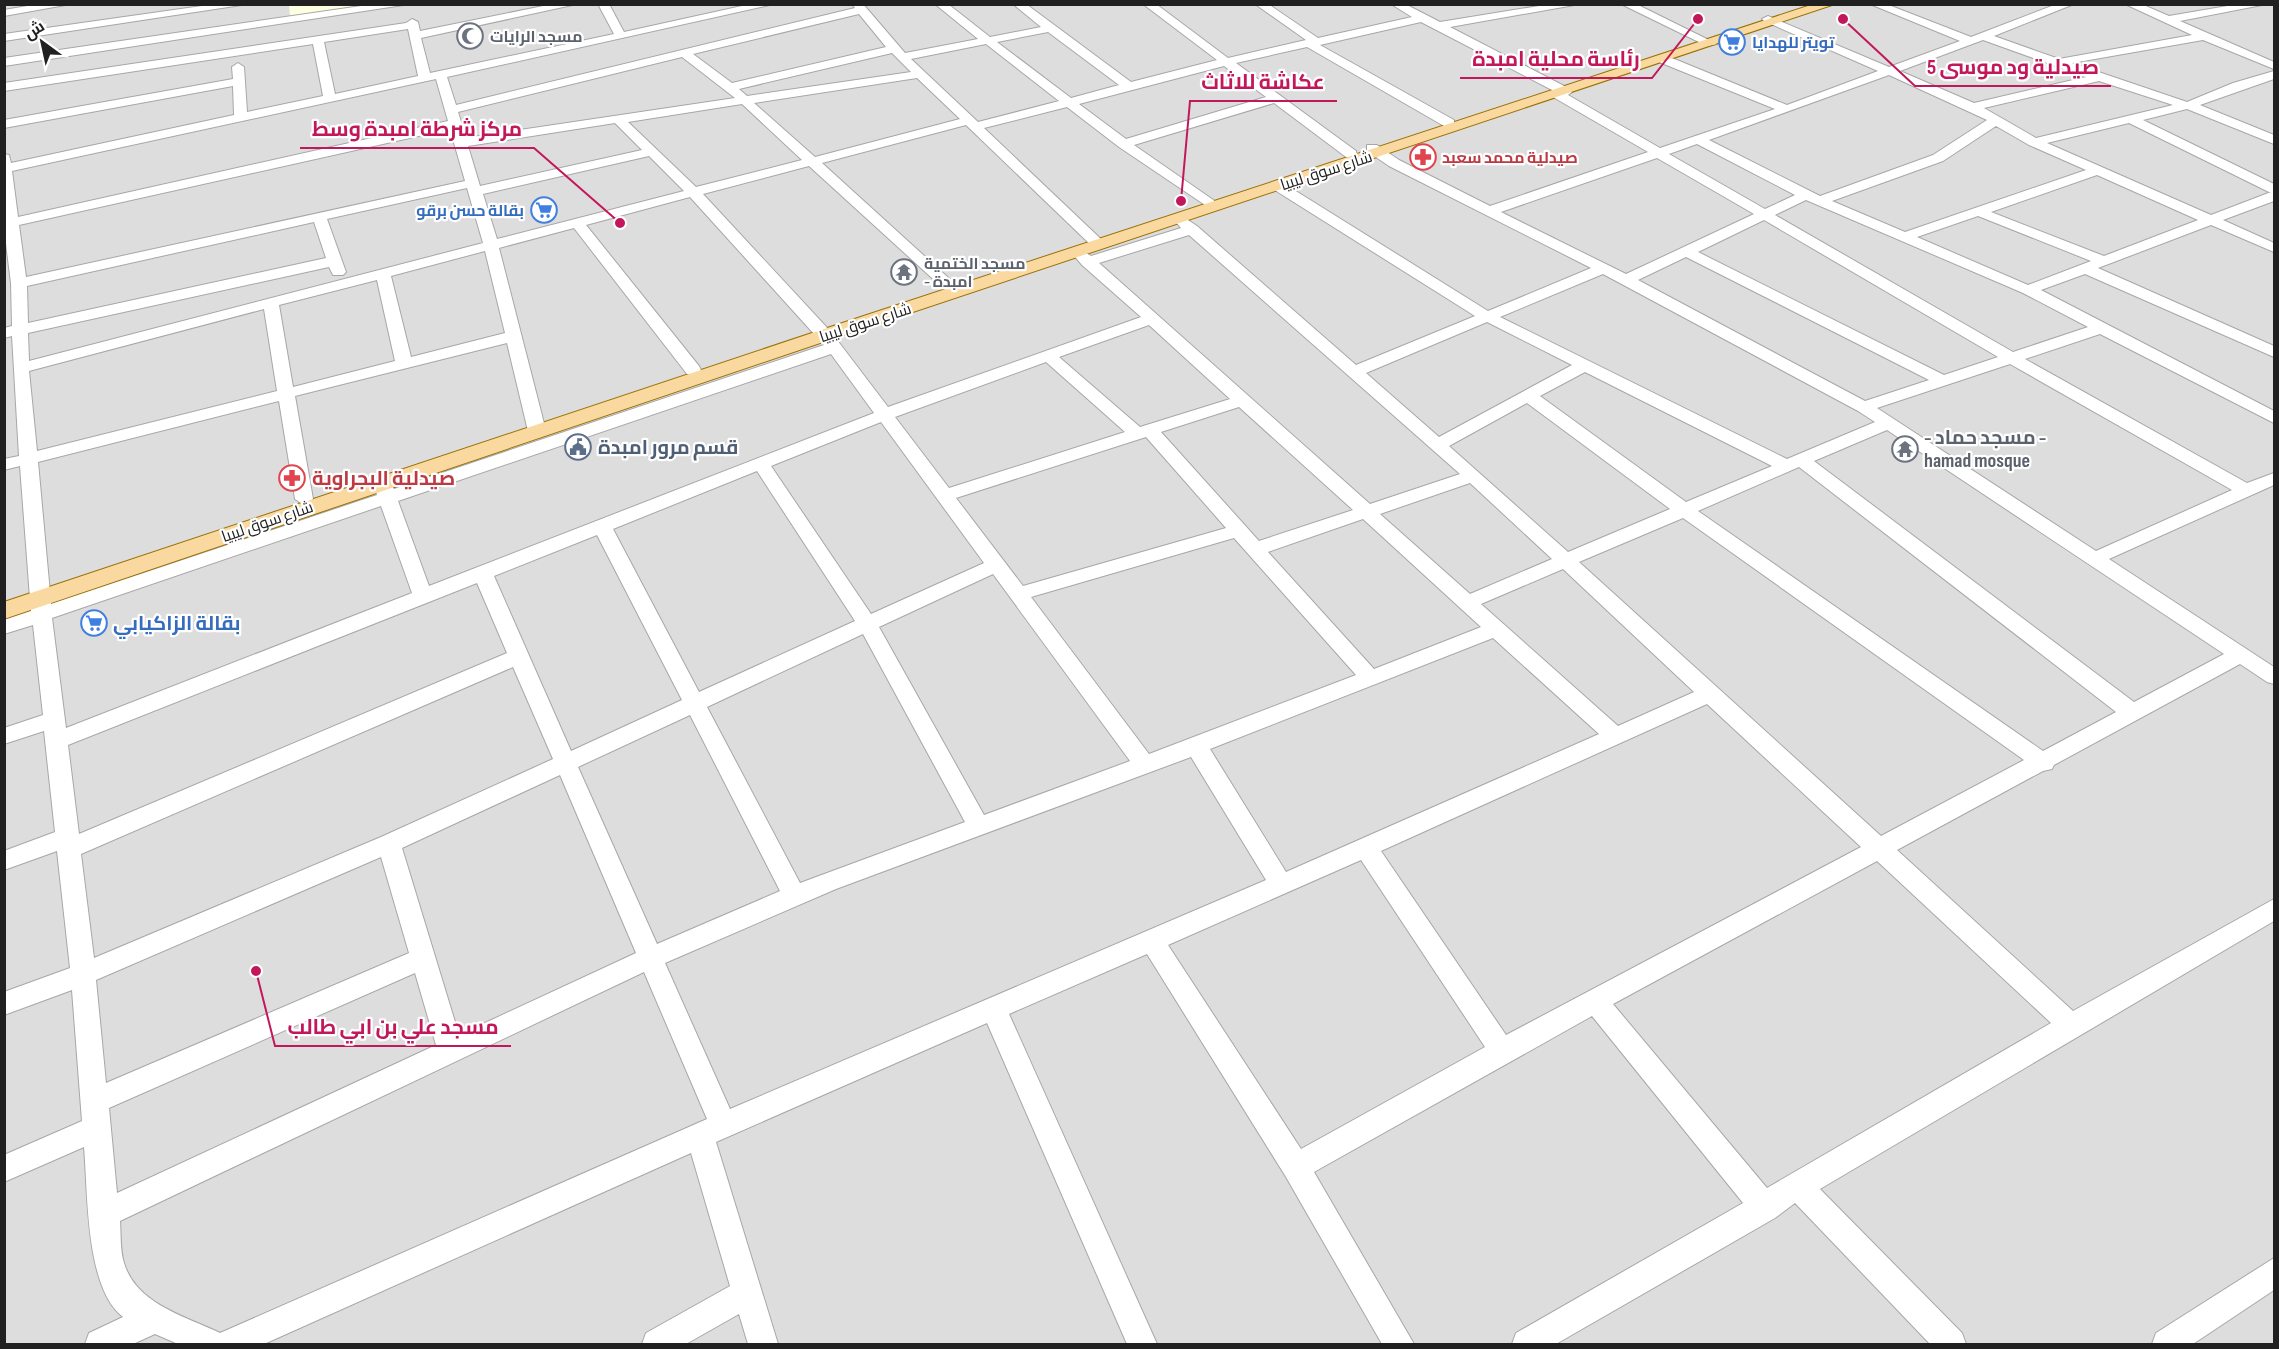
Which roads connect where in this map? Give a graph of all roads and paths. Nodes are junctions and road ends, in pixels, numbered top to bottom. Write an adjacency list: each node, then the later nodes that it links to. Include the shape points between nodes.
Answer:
1 (66, 4): 24 (street)
2 (243, 4): 22 (street)
3 (280, 4): 28 (street)
4 (407, 4): 28 (street); 32 (street)
5 (572, 4): 32 (street)
6 (603, 4): 35 (street)
7 (769, 4): 35 (street)
8 (940, 4): 39 (street)
9 (1018, 4): 31 (street)
10 (1148, 4): 49 (street)
11 (1260, 4): 42 (street)
12 (1396, 4): 27 (street)
13 (1575, 4): 26 (street)
14 (1626, 4): 41 (street)
15 (1811, 4): 25 (main road, شارع سوق ليبيا)
16 (1829, 4): 25 (main road, شارع سوق ليبيا)
17 (1875, 4): 40 (street)
18 (2068, 4): 36 (street)
19 (2130, 4): 29 (street)
20 (2262, 4): 29 (street)
21 (859, 7): 44 (street); 45 (street)
22 (183, 9): 33 (street); 37 (street)
23 (1478, 9): 26 (street)
24 (4, 13)
25 (1778, 15): 41 (main road, شارع سوق ليبيا); 51 (street)
26 (1494, 17): 30 (street)
27 (1422, 18): 30 (street); 42 (street)
28 (280, 20): 33 (street)
29 (2168, 20): 34 (street)
30 (1437, 26): 61 (street)
31 (1051, 28): 39 (street); 58 (street)
32 (415, 30): 38 (street); 56 (street)
33 (191, 34): 46 (street); 48 (street)
34 (2205, 36): 50 (street); 53 (street)
35 (621, 37): 54 (street)
36 (1985, 37): 40 (street); 50 (street)
37 (4, 38)
38 (318, 39): 43 (street); 63 (street)
39 (988, 40): 45 (street); 65 (street)
40 (1972, 41): 51 (street)
41 (1706, 42): 47 (main road, شارع سوق ليبيا); 61 (main road, شارع سوق ليبيا)
42 (1313, 43): 49 (street); 75 (street)
43 (237, 51): 46 (street); 57 (street)
44 (684, 53): 60 (street); 69 (street)
45 (899, 53): 52 (street); 60 (street)
46 (196, 57): 59 (street)
47 (1663, 59): 61 (main road, شارع سوق ليبيا); 68 (street)
48 (4, 62)
49 (1225, 62): 58 (street); 62 (street)
50 (2059, 63): 55 (street)
51 (1892, 71): 67 (street); 68 (street)
52 (920, 74): 64 (street); 74 (street)
53 (2273, 74): 66 (street)
54 (441, 76): 56 (street); 69 (street)
55 (2100, 77): 66 (street); 67 (street)
56 (425, 80): 63 (street)
57 (240, 81): 70 (street); 76 (street)
58 (1128, 86): 65 (street)
59 (4, 87)
60 (730, 87): 64 (street)
61 (1560, 91): 75 (main road, شارع سوق ليبيا); 82 (main road, شارع سوق ليبيا); 85 (street)
62 (1275, 99): 81 (street); 84 (street)
63 (330, 100): 70 (street)
64 (743, 101): 71 (street); 86 (street)
65 (1068, 102): 74 (street); 81 (street)
66 (2190, 105): 72 (street); 78 (street)
67 (1973, 107): 73 (street)
68 (1787, 109): 77 (street)
69 (452, 117): 80 (street); 101 (street)
70 (242, 118): 87 (street)
71 (619, 120): 80 (street); 83 (street)
72 (2133, 120): 79 (street); 91 (street)
73 (1995, 121): 79 (street); 94 (street, via 1938,158)
74 (974, 123): 86 (street); 105 (street)
75 (1449, 123): 82 (main road, شارع سوق ليبيا)
76 (4, 124)
77 (1699, 140): 85 (street); 94 (street)
78 (2274, 140)
79 (2034, 142): 88 (street)
80 (459, 143): 90 (street)
81 (1124, 144): 95 (street)
82 (1375, 151): 84 (main road, شارع سوق ليبيا); 89 (main road, شارع سوق ليبيا); 96 (street)
83 (650, 152): 90 (street); 92 (street)
84 (1352, 154): 95 (main road, شارع سوق ليبيا)
85 (1658, 154): 96 (street); 98 (street)
86 (811, 162): 92 (street); 118 (street)
87 (5, 171): 101 (street)
88 (2096, 171): 97 (street); 100 (street)
89 (1278, 186): 95 (main road, شارع سوق ليبيا); 121 (street)
90 (475, 187): 99 (street); 106 (street)
91 (2274, 189)
92 (693, 192): 102 (street); 126 (street)
93 (2274, 196): 100 (street)
94 (1813, 198): 98 (street); 104 (street)
95 (1210, 205): 103 (main road, شارع سوق ليبيا); 105 (main road, شارع سوق ليبيا)
96 (1489, 211): 112 (street)
97 (1979, 212): 104 (street); 111 (street)
98 (1763, 214): 108 (street); 129 (street)
99 (319, 216): 110 (street); 115 (street)
100 (2211, 221): 107 (street); 111 (street)
101 (8, 223): 115 (street)
102 (578, 223): 106 (street); 133 (street)
103 (1186, 224): 105 (main road, شارع سوق ليبيا); 109 (street); 134 (street)
104 (1904, 237): 119 (street)
105 (1096, 242): 109 (main road, شارع سوق ليبيا); 118 (main road, شارع سوق ليبيا)
106 (491, 245): 114 (street); 125 (street)
107 (2274, 248)
108 (1685, 251): 116 (street); 135 (street)
109 (1083, 257): 122 (street); 126 (main road, شارع سوق ليبيا)
110 (335, 261): 117 (street); 124 (street)
111 (2107, 262): 113 (street)
112 (1602, 268): 116 (street); 121 (street)
113 (2087, 270): 119 (street); 127 (street)
114 (383, 274): 117 (street); 130 (street)
115 (14, 278): 124 (street)
116 (1626, 280): 141 (street)
117 (342, 284): 120 (street)
118 (949, 286): 126 (main road, شارع سوق ليبيا)
119 (2028, 290): 123 (street)
120 (271, 303): 132 (street); 137 (street)
121 (1486, 316): 131 (street); 134 (street)
122 (1151, 319): 128 (street); 140 (street)
123 (2101, 328): 129 (street); 143 (street)
124 (12, 331): 132 (street)
125 (514, 336): 130 (street); 145 (street)
126 (827, 337): 133 (main road, شارع سوق ليبيا); 142 (street); 145 (main road, شارع سوق ليبيا); 154 (street)
127 (2270, 346)
128 (1047, 355): 142 (street); 146 (street)
129 (2012, 358): 135 (street); 155 (street)
130 (404, 363): 137 (street)
131 (1586, 364): 139 (street); 149 (street)
132 (21, 368): 136 (street)
133 (693, 370): 145 (main road, شارع سوق ليبيا)
134 (1356, 371): 147 (street)
135 (1942, 380): 141 (street)
136 (24, 391): 138 (street); 148 (street)
137 (286, 392): 148 (street); 157 (street)
138 (4, 396)
139 (1530, 397): 147 (street); 158 (street)
140 (1240, 401): 146 (street); 159 (street)
141 (1864, 407): 144 (street)
142 (883, 415): 150 (street); 156 (street)
143 (2274, 418)
144 (1890, 422): 149 (street); 163 (street)
145 (536, 426): 154 (main road, شارع سوق ليبيا); 157 (main road, شارع سوق ليبيا)
146 (1145, 433): 156 (street); 161 (street)
147 (1438, 445): 152 (street)
148 (29, 458): 151 (street); 169 (street)
149 (1794, 463): 158 (street); 182 (street)
150 (761, 464): 160 (street); 173 (street)
151 (4, 465)
152 (1473, 476): 159 (street); 164 (street)
153 (2274, 478): 155 (street)
154 (384, 490): 168 (street); 169 (main road, شارع سوق ليبيا)
155 (2248, 491): 163 (street)
156 (944, 496): 165 (street)
157 (304, 499): 169 (main road, شارع سوق ليبيا)
158 (1683, 509): 164 (street); 187 (street)
159 (1367, 512): 162 (street); 171 (street)
160 (602, 526): 166 (street); 181 (street)
161 (1239, 530): 162 (street); 167 (street)
162 (1256, 549): 179 (street)
163 (2096, 558): 176 (street)
164 (1564, 561): 171 (street); 180 (street)
165 (998, 564): 167 (street); 173 (street)
166 (483, 574): 168 (street); 177 (street)
167 (1020, 594): 189 (street)
168 (423, 597): 183 (street)
169 (41, 600): 170 (main road, شارع سوق ليبيا); 172 (main road, شارع سوق ليبيا); 174 (street); 183 (street)
170 (4, 601)
171 (1466, 603): 175 (street)
172 (4, 610)
173 (868, 625): 181 (street); 190 (street)
174 (4, 627)
175 (1496, 629): 179 (street); 185 (street)
176 (2240, 655): 178 (street); 182 (street)
177 (520, 656): 188 (street); 191 (street)
178 (2272, 672)
179 (1371, 679): 186 (street)
180 (1709, 693): 185 (street); 193 (street)
181 (696, 703): 188 (street); 197 (street)
182 (2134, 714): 187 (street)
183 (55, 730): 184 (street); 191 (street)
184 (4, 736)
185 (1615, 736): 194 (street)
186 (1197, 746): 189 (street); 196 (street)
187 (2044, 763): 193 (street)
188 (566, 765): 192 (street); 200 (street)
189 (1145, 765): 190 (street)
190 (979, 826): 197 (street)
191 (67, 844): 195 (street); 202 (street)
192 (389, 844): 201 (street); 202 (street)
193 (1881, 848): 203 (street); 206 (street)
194 (1366, 849): 196 (street); 208 (street)
195 (4, 861)
196 (1281, 885): 199 (street)
197 (795, 896): 200 (street)
198 (2274, 909): 206 (street)
199 (1152, 941): 205 (street); 211 (street)
200 (652, 957): 207 (street); 210 (street)
201 (423, 958): 207 (street); 209 (street)
202 (83, 974): 204 (street); 209 (street)
203 (1595, 1001): 208 (street); 214 (street)
204 (4, 1004)
205 (994, 1009): 210 (street); 224 (street)
206 (2070, 1024): 213 (street)
207 (451, 1051): 215 (street)
208 (1502, 1051): 211 (street)
209 (94, 1116): 212 (street); 215 (street)
210 (712, 1130): 217 (street); 221 (street)
211 (1296, 1167): 225 (street)
212 (4, 1169)
213 (1800, 1188): 214 (street); 227 (street)
214 (1765, 1208): 226 (street)
215 (103, 1214): 218 (street, via 109,1266 117,1286 128,1301)
216 (2274, 1273): 228 (street)
217 (747, 1293): 222 (street); 223 (street)
218 (155, 1318): 219 (street); 220 (street)
219 (100, 1344)
220 (210, 1344)
221 (230, 1344)
222 (657, 1344)
223 (763, 1344)
224 (1142, 1344)
225 (1399, 1344)
226 (1527, 1344)
227 (1951, 1344)
228 (2167, 1344)

